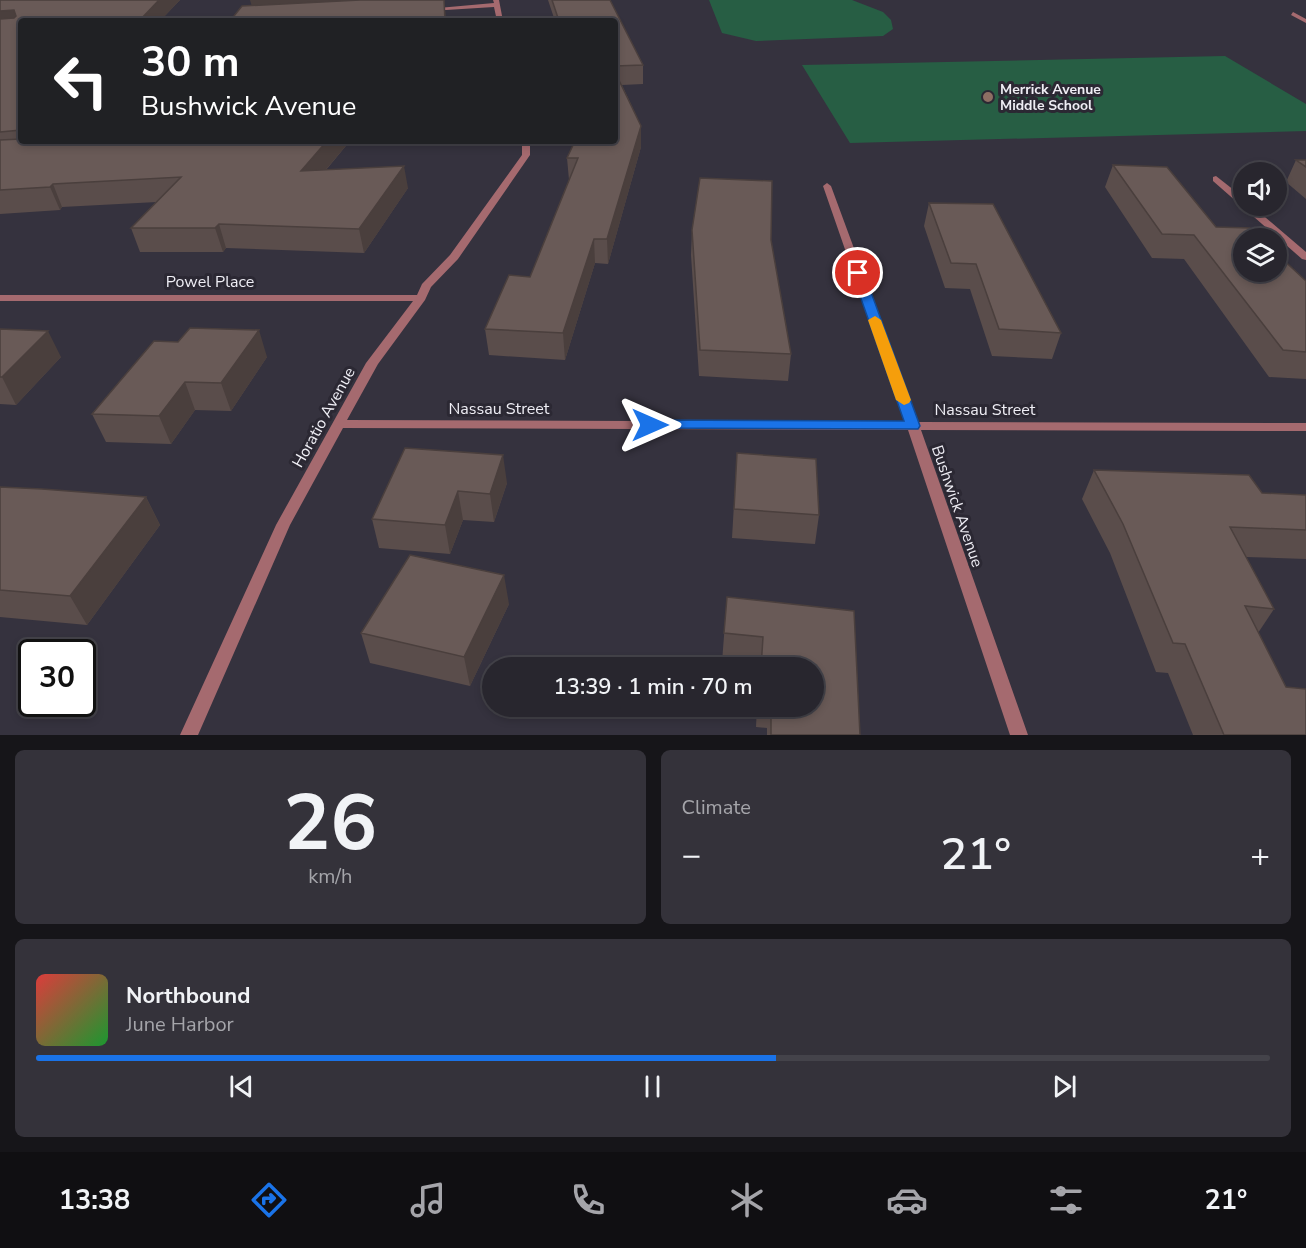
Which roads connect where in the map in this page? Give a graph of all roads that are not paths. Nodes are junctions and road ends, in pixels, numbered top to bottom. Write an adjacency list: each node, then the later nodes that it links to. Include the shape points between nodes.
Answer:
1 (496, 3): 2 (street); 4 (street)
2 (427, 9)
3 (1293, 14): 5 (street)
4 (499, 18)
5 (1306, 21)
6 (526, 144): 13 (street, Horatio Avenue, via 526,155 454,257 426,286)
7 (1216, 179): 9 (street)
8 (827, 186): 15 (street, Bushwick Avenue)
9 (1233, 194)
10 (1259, 216): 11 (street)
11 (1306, 257)
12 (0, 298): 13 (street, Powel Place)
13 (421, 298): 14 (street, Horatio Avenue, via 372,363)
14 (339, 424): 15 (street, Nassau Street); 17 (street, Horatio Avenue, via 283,525)
15 (913, 426): 16 (street, Nassau Street); 18 (street, Bushwick Avenue)
16 (1306, 427)
17 (189, 735)
18 (1019, 735)

